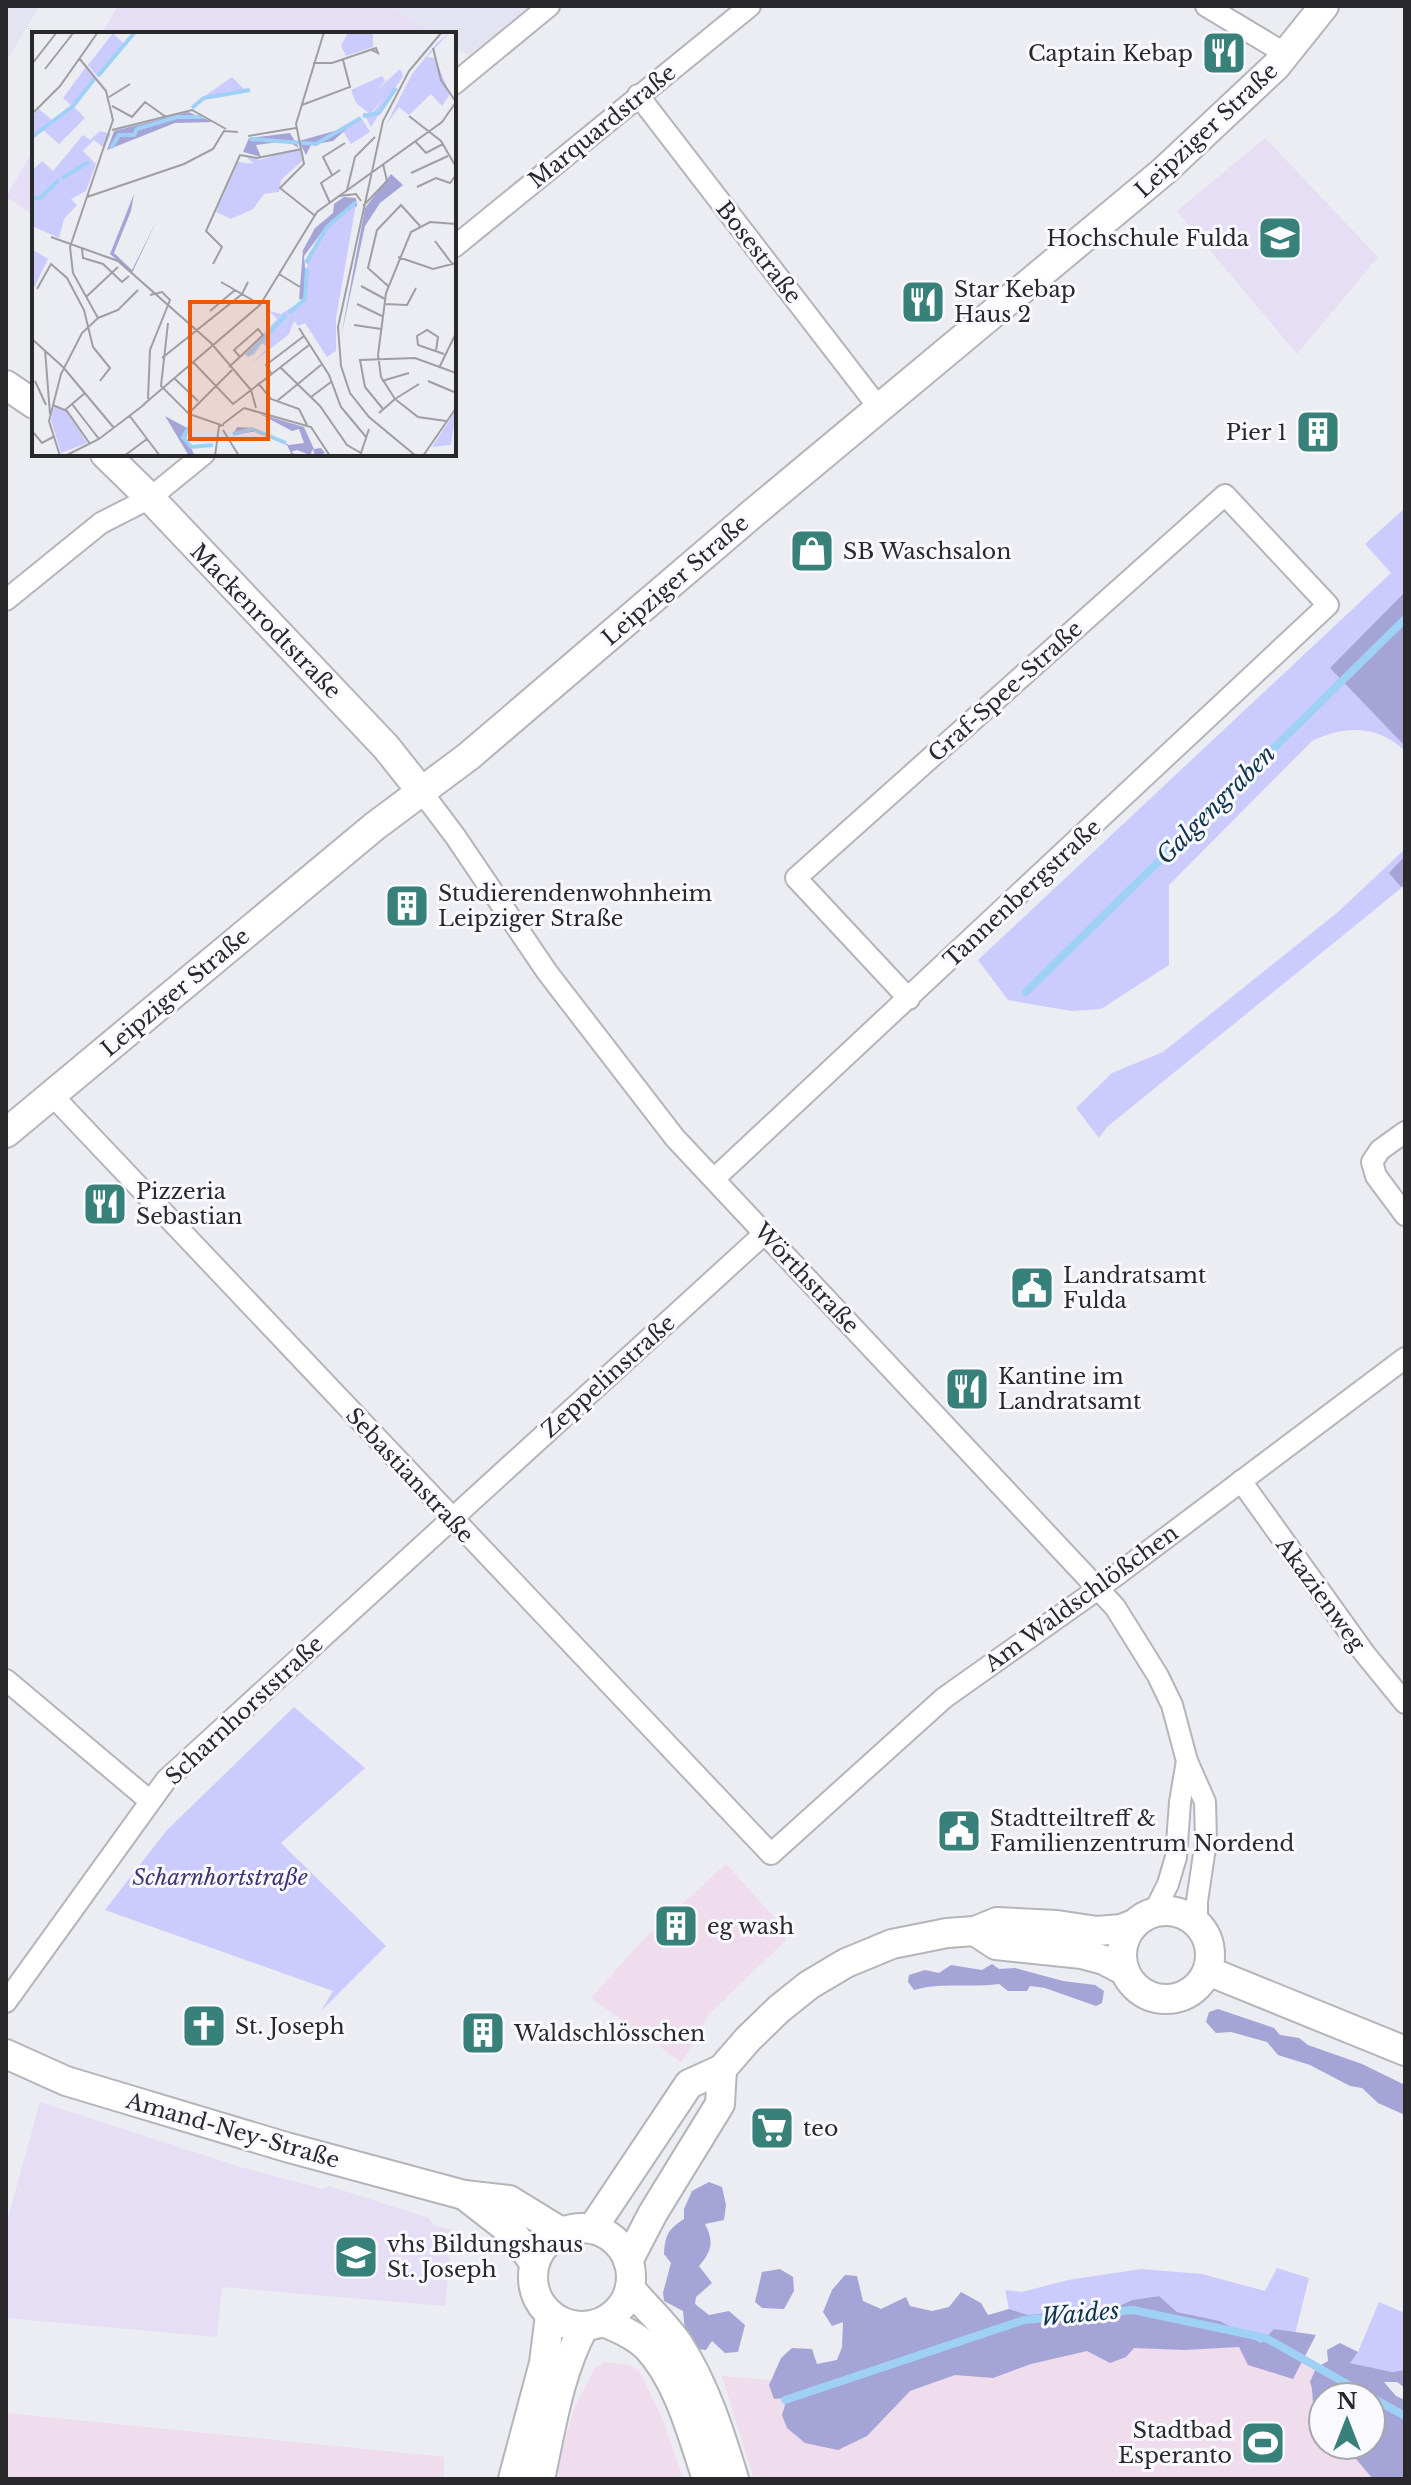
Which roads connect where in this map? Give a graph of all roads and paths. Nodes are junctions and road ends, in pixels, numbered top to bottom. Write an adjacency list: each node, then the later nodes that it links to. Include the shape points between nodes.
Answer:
1 (549, 6): 6 (street)
2 (750, 6): 7 (street, Marquardstraße)
3 (1206, 6): 5 (street)
4 (1324, 6): 5 (main road, Leipziger Straße)
5 (1286, 54): 11 (main road, Leipziger Straße, via 1158,177)
6 (456, 82)
7 (638, 95): 8 (street, Marquardstraße); 11 (street, Bosestraße)
8 (456, 245)
9 (6, 385): 10 (main road)
10 (32, 403)
11 (879, 408): 17 (main road, Leipziger Straße)
12 (107, 456): 14 (main road, Mackenrodtstraße)
13 (202, 456): 14 (street)
14 (150, 498): 15 (street, via 112,517); 17 (main road, Mackenrodtstraße, via 386,747)
15 (6, 600)
16 (1328, 605): 18 (street, Tannenbergstraße); 18 (street, Graf-Spee-Straße, via 1225,495 796,878)
17 (421, 791): 19 (main road, Leipziger Straße); 22 (street, Wörthstraße, via 556,984 675,1138)
18 (909, 999): 22 (street, Tannenbergstraße)
19 (51, 1094): 21 (main road, Leipziger Straße); 27 (street, Sebastianstraße)
20 (1405, 1132): 23 (street, via 1372,1162 1376,1176)
21 (6, 1133)
22 (714, 1179): 24 (street, Wörthstraße)
23 (1405, 1215)
24 (765, 1233): 27 (street, Zeppelinstraße); 28 (street, Wörthstraße)
25 (1405, 1358): 26 (street, Am Waldschlößchen)
26 (1241, 1481): 28 (street, Am Waldschlößchen); 30 (street, Akazienweg)
27 (453, 1520): 32 (street, Scharnhorststraße, via 166,1780); 33 (street, Sebastianstraße)
28 (1098, 1589): 31 (street, Wörthstraße, via 1158,1676); 33 (street, Am Waldschlößchen, via 944,1698)
29 (6, 1680): 32 (street)
30 (1405, 1703)
31 (1187, 1761): 34 (street, Wörthstraße, via 1176,1857 1168,1884); 35 (street, Wörthstraße, via 1205,1802)
32 (150, 1801): 39 (street, Scharnhorststraße)
33 (771, 1854)
34 (1144, 1918): 35 (main road, via 1177,1912); 36 (main road, via 1121,1929 1097,1931 997,1922); 37 (main road, via 1126,1934)
35 (1197, 1923): 38 (main road, via 1210,1948)
36 (975, 1931): 37 (main road, via 996,1945 1082,1954); 42 (main road, via 916,1938 846,1963 779,2009)
37 (1125, 1971): 38 (main road, via 1133,1985 1161,1999 1191,1991)
38 (1208, 1971): 40 (main road)
39 (6, 2002)
40 (1405, 2051)
41 (6, 2054): 43 (main road, Amand-Ney-Straße, via 66,2081)
42 (722, 2069): 44 (main road, via 689,2084); 47 (main road, via 720,2104 653,2213)
43 (464, 2195): 45 (main road, Amand-Ney-Straße, via 509,2200); 46 (main road, Amand-Ney-Straße, via 513,2233)
44 (592, 2229): 45 (main road); 47 (main road, via 614,2240)
45 (561, 2232): 46 (main road, via 544,2245)
46 (534, 2263): 48 (main road, via 534,2291)
47 (629, 2274): 49 (main road, via 620,2308); 53 (main road, via 692,2368)
48 (550, 2315): 49 (main road, via 572,2326); 50 (main road, via 544,2363)
49 (594, 2324): 51 (main road, via 575,2344); 52 (main road, via 622,2330 658,2361)
50 (513, 2479)
51 (540, 2479)
52 (707, 2479)
53 (734, 2479)

